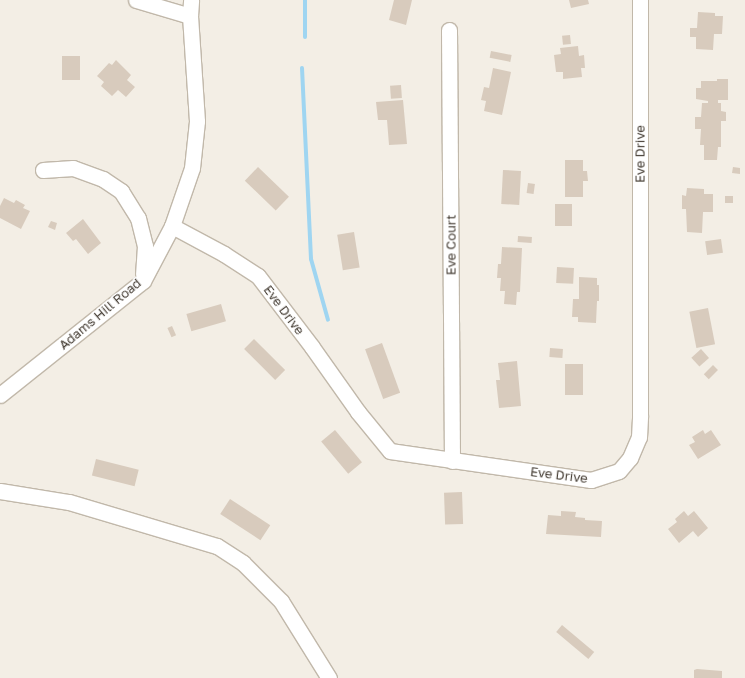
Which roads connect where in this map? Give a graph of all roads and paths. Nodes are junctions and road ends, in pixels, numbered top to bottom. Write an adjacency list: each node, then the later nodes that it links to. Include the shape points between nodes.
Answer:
1 (136, 0): 4 (street)
2 (191, 0): 4 (street, Adams Hill Road)
3 (640, 0): 10 (street, Eve Drive, via 639,437 630,458 619,471 591,480)
4 (190, 16): 7 (street, Adams Hill Road, via 197,121 192,168)
5 (449, 30): 10 (street, Eve Court)
6 (43, 170): 8 (street, via 73,168 103,179 121,191 138,218 145,246)
7 (172, 226): 8 (street, Adams Hill Road); 10 (street, Eve Drive, via 258,276 358,412 390,451)
8 (143, 281): 9 (street, Adams Hill Road)
9 (0, 395)
10 (452, 461)
11 (0, 492): 12 (street, via 69,502 217,546 243,563 281,601)
12 (329, 678)

